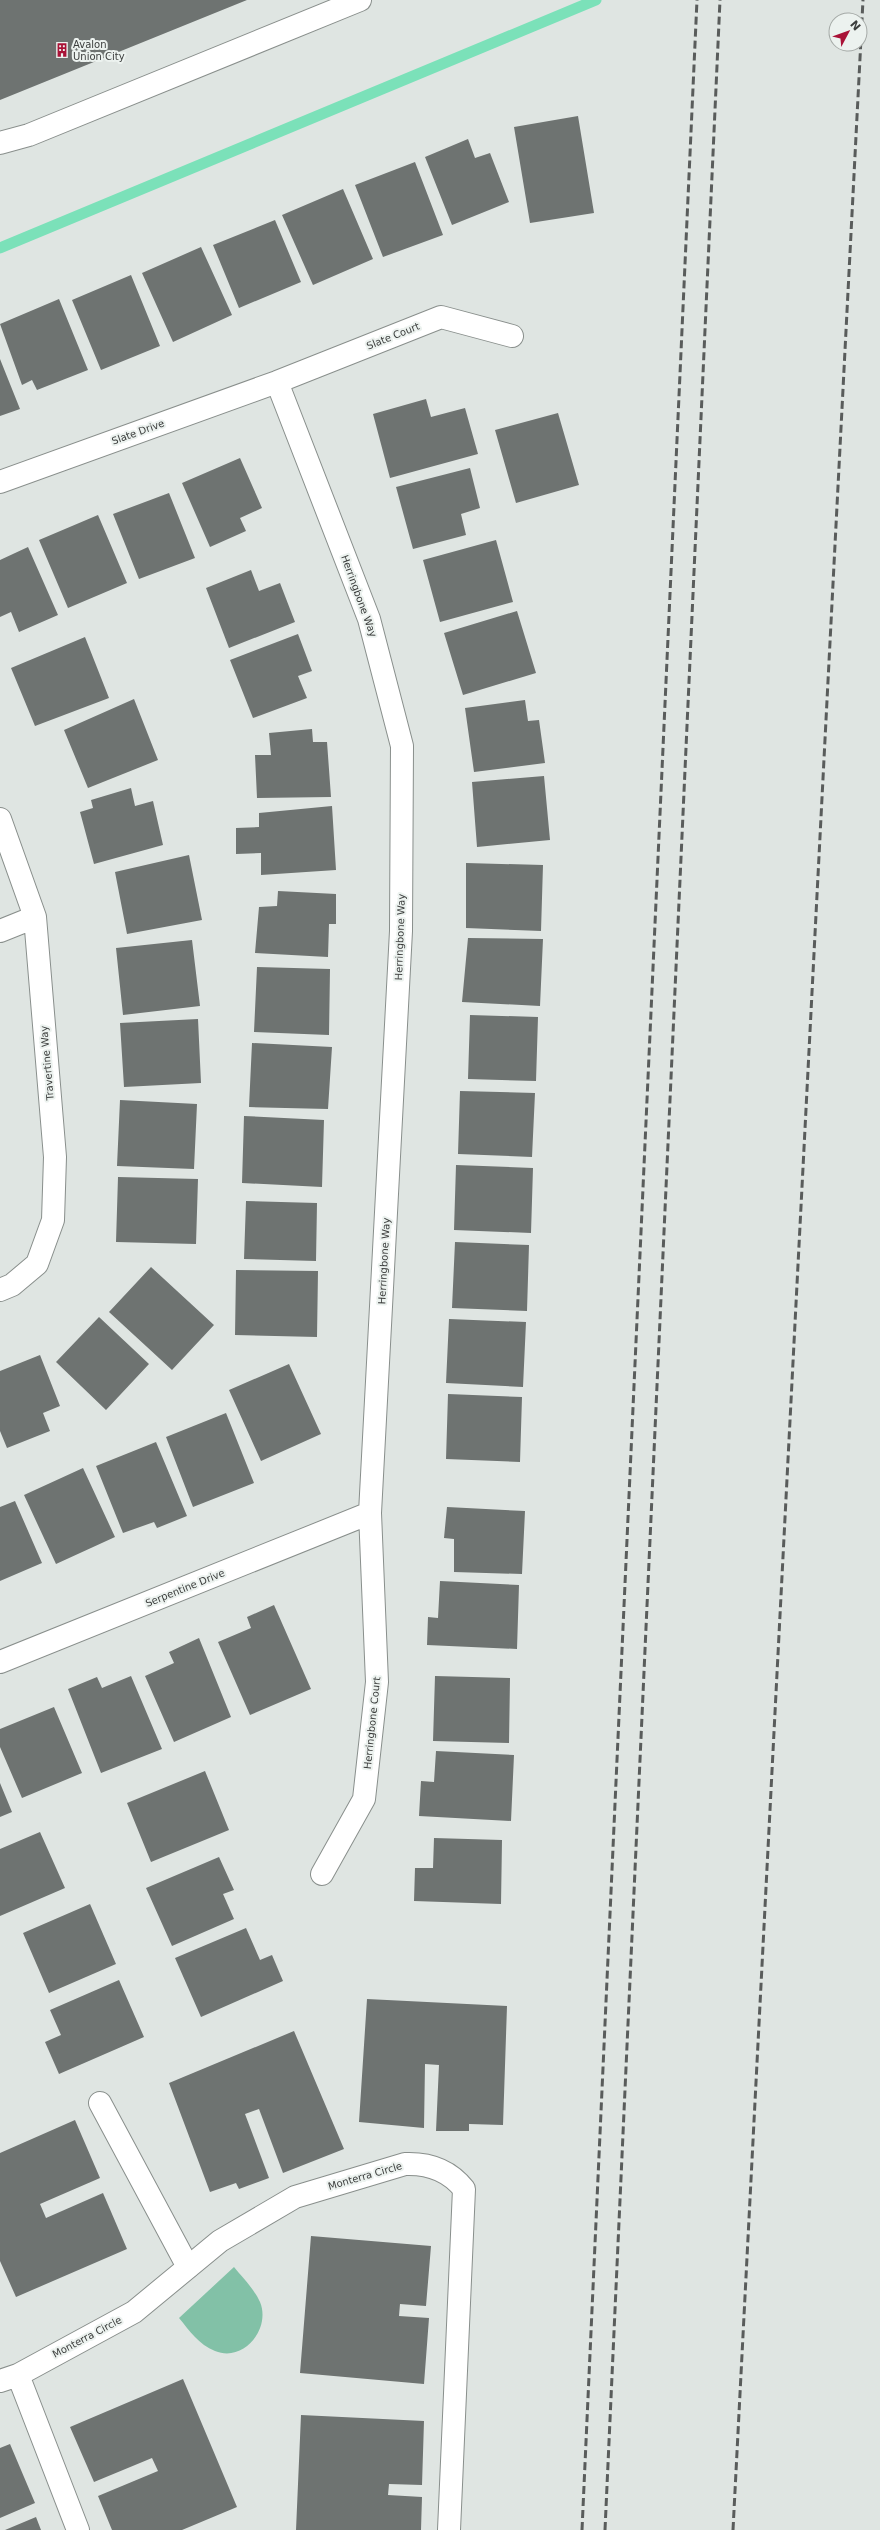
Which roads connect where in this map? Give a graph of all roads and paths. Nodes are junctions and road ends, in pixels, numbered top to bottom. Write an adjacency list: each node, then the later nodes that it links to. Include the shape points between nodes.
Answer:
1 (360, 0): 2 (street, via 29,135)
2 (0, 142)
3 (512, 336): 4 (street, Slate Court, via 441,317)
4 (277, 382): 5 (street, Slate Drive); 10 (street, Herringbone Way, via 369,619 402,746 401,931)
5 (0, 482)
6 (0, 819): 7 (street, Travertine Way)
7 (35, 917): 8 (street); 9 (street, Travertine Way, via 55,1157 53,1220 37,1264 12,1286)
8 (0, 931)
9 (0, 1290)
10 (370, 1513): 11 (street, Serpentine Drive); 12 (street, Herringbone Court, via 377,1682 364,1799)
11 (0, 1662)
12 (322, 1874)
13 (100, 2103): 14 (street)
14 (188, 2268): 15 (street, Monterra Circle, via 134,2312); 17 (street, Monterra Circle, via 220,2242 295,2197 405,2164 422,2163 454,2176 464,2189)
15 (9, 2378): 16 (street, Monterra Circle)
16 (78, 2530)
17 (449, 2530)

